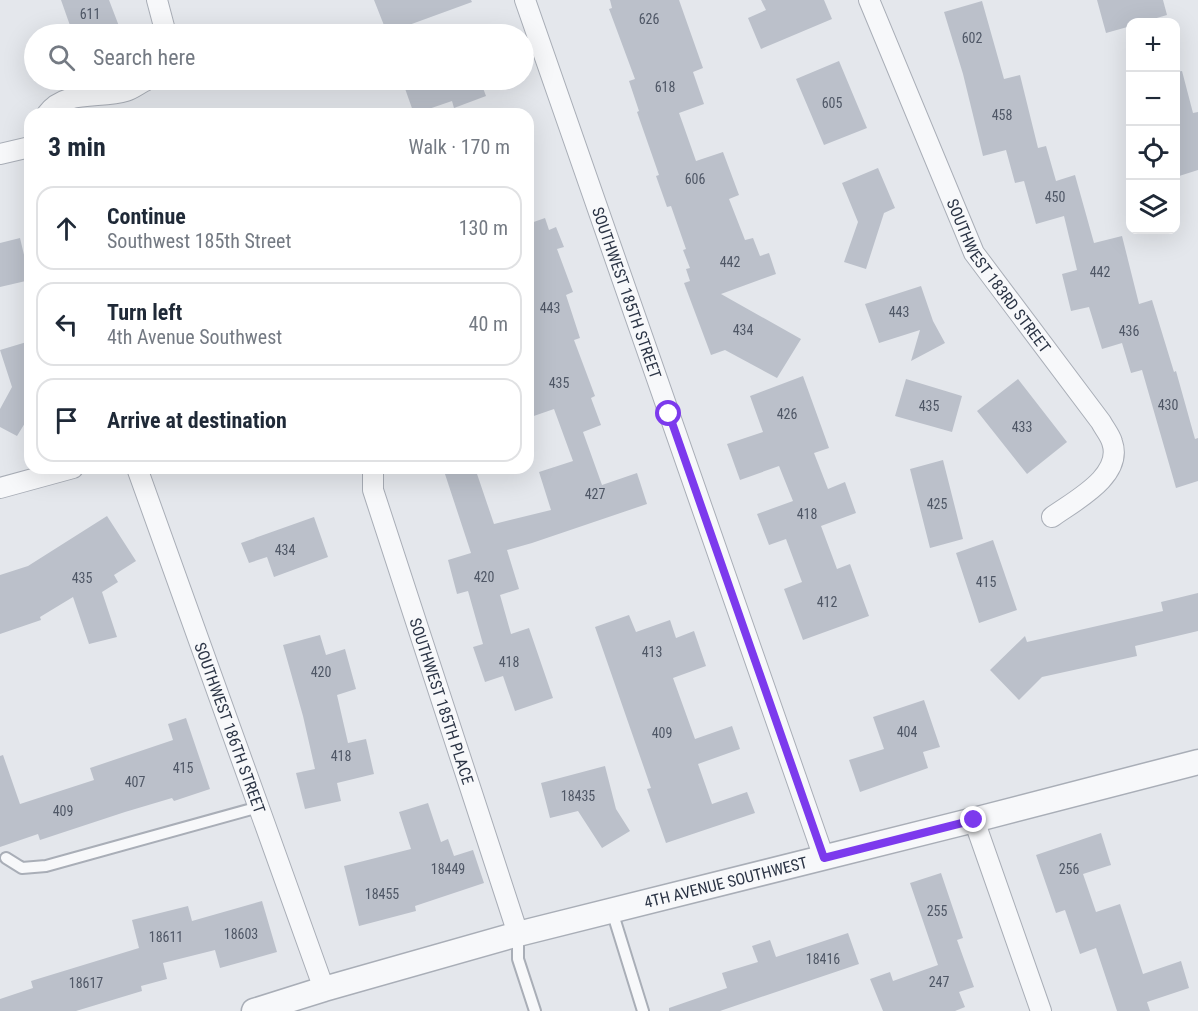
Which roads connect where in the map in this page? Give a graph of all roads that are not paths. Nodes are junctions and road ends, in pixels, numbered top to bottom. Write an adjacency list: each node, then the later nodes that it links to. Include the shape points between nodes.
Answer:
1 (157, 0): 4 (street)
2 (525, 0): 5 (street, SOUTHWEST 185TH STREET)
3 (869, 0): 15 (street, SOUTHWEST 183RD STREET, via 974,253 1113,443 1113,460 1101,482)
4 (163, 24)
5 (533, 24)
6 (534, 26): 20 (street, SOUTHWEST 185TH STREET)
7 (129, 90): 8 (street, via 71,98)
8 (51, 108)
9 (24, 148): 10 (street)
10 (0, 154)
11 (51, 474): 14 (street)
12 (140, 474): 17 (street, SOUTHWEST 186TH STREET)
13 (374, 474): 22 (street, SOUTHWEST 185TH PLACE, via 373,490)
14 (0, 488)
15 (1052, 517)
16 (1198, 762): 18 (street, 4TH AVENUE SOUTHWEST)
17 (259, 807): 19 (lane, via 46,866 22,868); 23 (street, SOUTHWEST 186TH STREET)
18 (974, 820): 20 (street, 4TH AVENUE SOUTHWEST); 28 (street)
19 (6, 858)
20 (824, 858): 21 (street, 4TH AVENUE SOUTHWEST)
21 (612, 911): 22 (street, 4TH AVENUE SOUTHWEST); 27 (lane)
22 (518, 934): 23 (street, 4TH AVENUE SOUTHWEST); 26 (lane, via 518,959)
23 (324, 989): 24 (street, 4TH AVENUE SOUTHWEST)
24 (280, 1008): 25 (street, 4TH AVENUE SOUTHWEST)
25 (255, 1011)
26 (535, 1011)
27 (643, 1011)
28 (1041, 1011)

